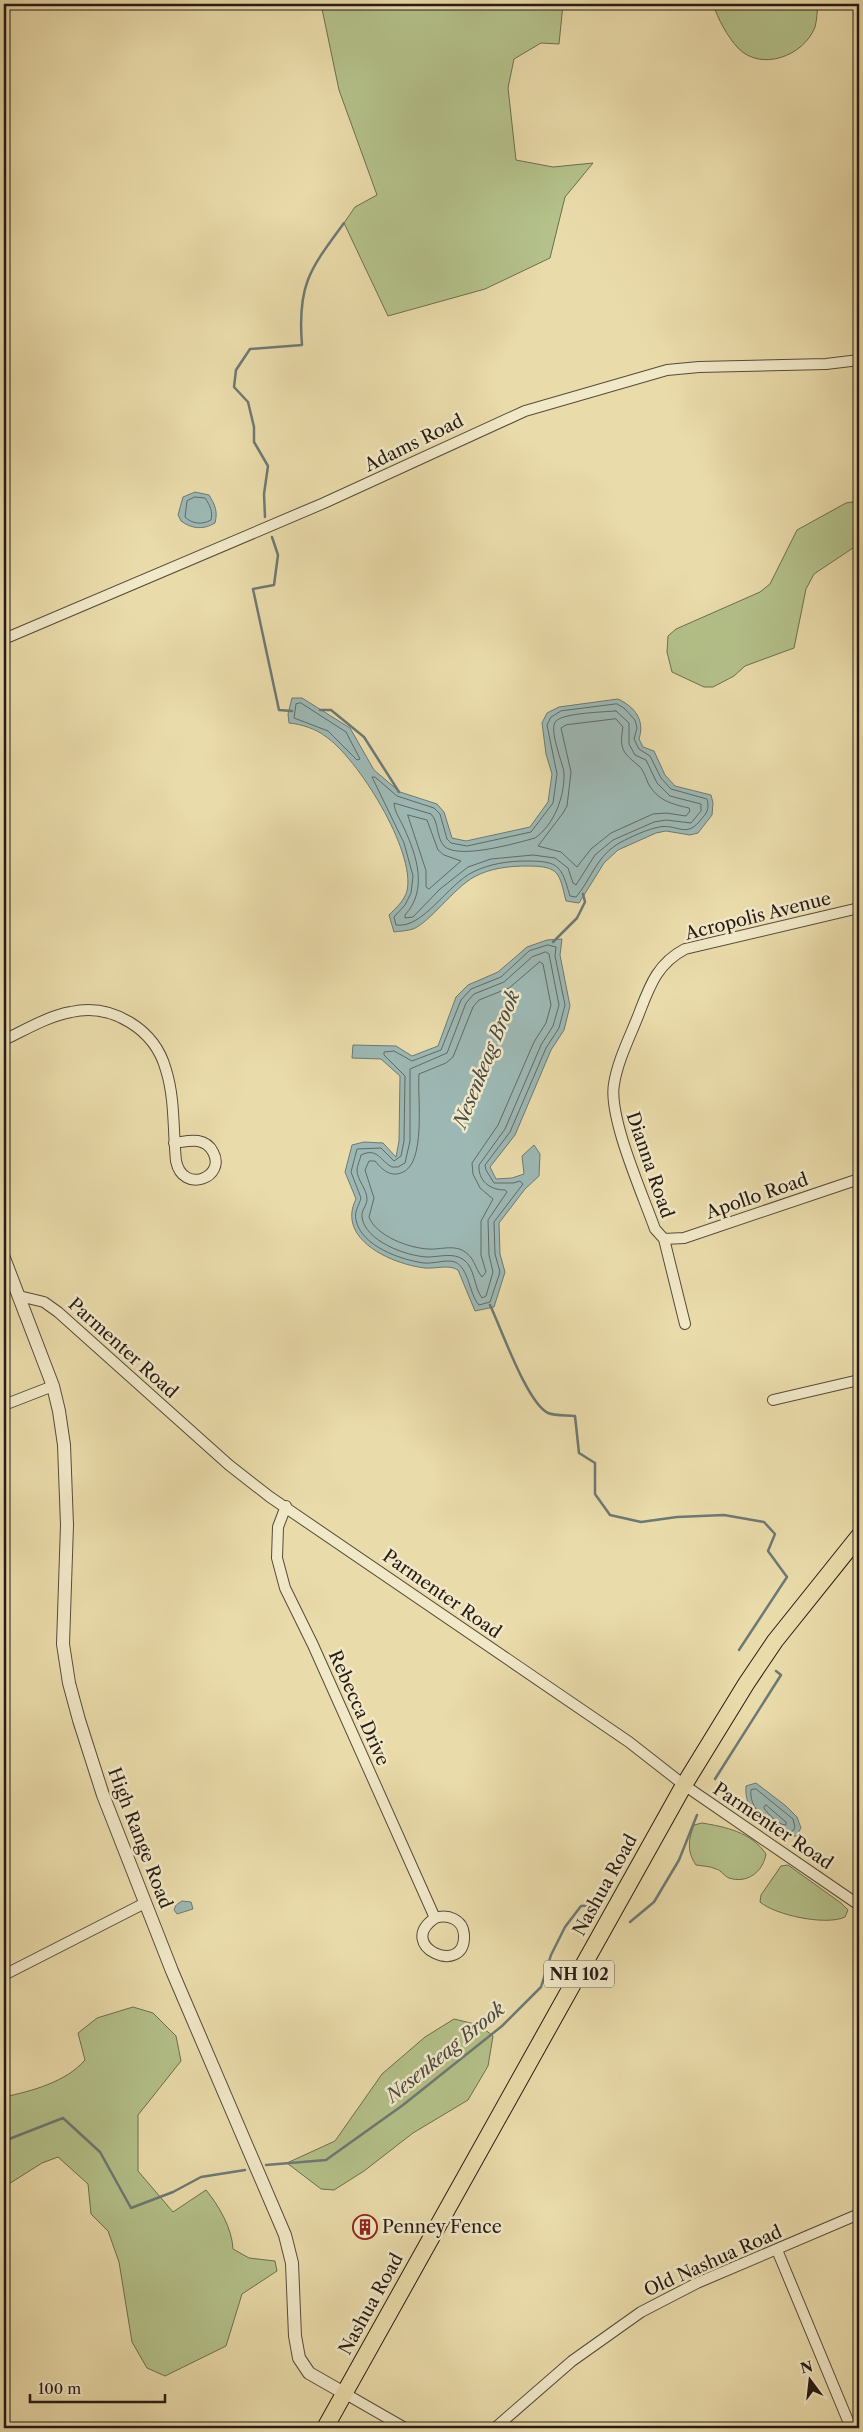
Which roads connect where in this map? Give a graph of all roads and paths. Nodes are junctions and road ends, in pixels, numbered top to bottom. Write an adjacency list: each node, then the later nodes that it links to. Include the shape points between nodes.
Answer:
1 (859, 360): 2 (street, Adams Road, via 667,370 524,411 324,504)
2 (4, 639)
3 (859, 908): 4 (street, Acropolis Avenue, via 685,949)
4 (668, 960): 8 (street, Dianna Road, via 650,985 616,1075 613,1096 615,1116 629,1156 656,1229)
5 (4, 1040): 6 (street, via 72,1011 100,1011 125,1019 147,1036 162,1058 169,1084)
6 (174, 1143): 6 (street, via 176,1161 186,1178 198,1180 214,1169 215,1156 208,1145 197,1141)
7 (859, 1179): 8 (street, Apollo Road, via 684,1238)
8 (664, 1239): 11 (street, Dianna Road)
9 (4, 1258): 10 (street, High Range Road)
10 (19, 1296): 13 (street, High Range Road); 16 (street, Parmenter Road, via 34,1298 51,1306 229,1465)
11 (685, 1324)
12 (859, 1380): 14 (street)
13 (53, 1386): 15 (street); 19 (street, High Range Road, via 64,1445 67,1525 63,1644 68,1683 103,1795)
14 (773, 1400)
15 (4, 1405)
16 (286, 1506): 18 (street, Parmenter Road, via 629,1742); 21 (street, Rebecca Drive, via 278,1527 277,1558 285,1588 314,1645)
17 (859, 1536): 18 (main road, Nashua Road / NH 102, via 775,1641)
18 (684, 1785): 20 (street, Parmenter Road); 25 (main road, Nashua Road / NH 102)
19 (145, 1903): 22 (street); 25 (street, High Range Road, via 285,2235 292,2263 299,2358 309,2373)
20 (859, 1905)
21 (435, 1918): 21 (street, via 425,1927 426,1946 442,1957 455,1953 463,1942 460,1923 448,1916)
22 (4, 1975)
23 (859, 2214): 24 (street, Old Nashua Road)
24 (777, 2250): 28 (street, Old Nashua Road, via 697,2283 641,2312 572,2361); 29 (street)
25 (344, 2393): 26 (main road, Nashua Road / NH 102); 27 (street)
26 (324, 2428)
27 (405, 2428)
28 (495, 2428)
29 (851, 2428)

